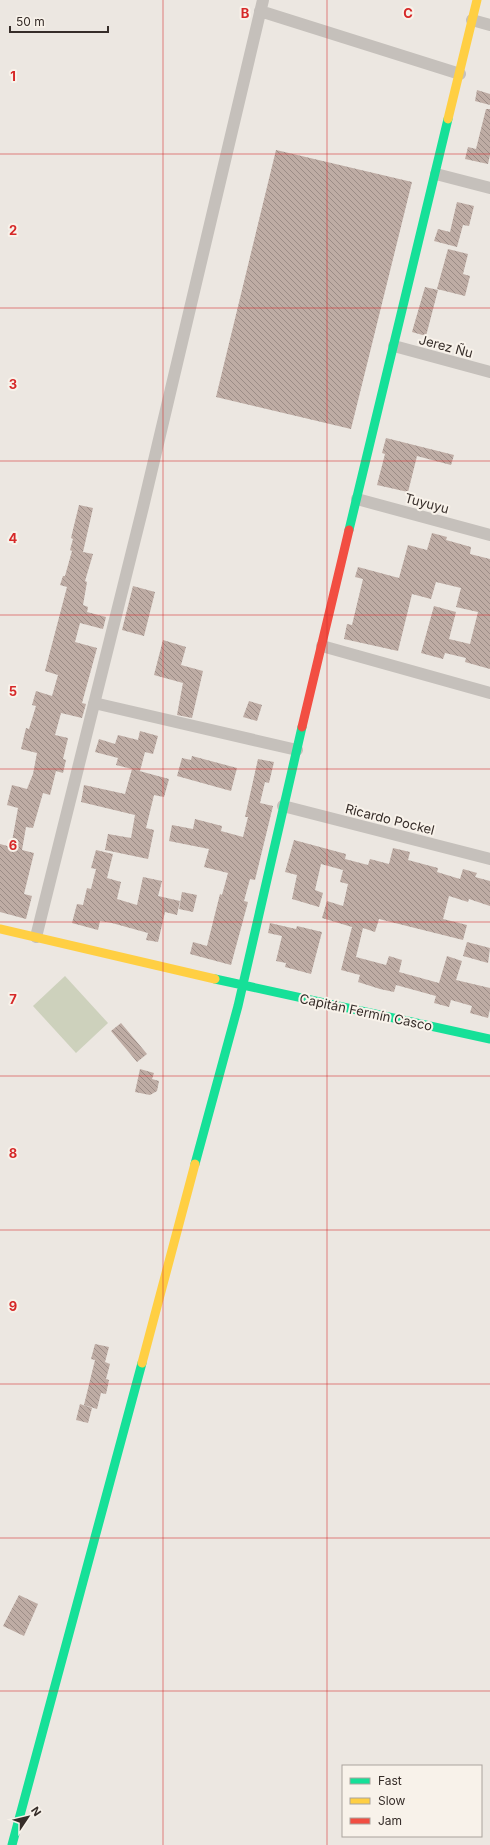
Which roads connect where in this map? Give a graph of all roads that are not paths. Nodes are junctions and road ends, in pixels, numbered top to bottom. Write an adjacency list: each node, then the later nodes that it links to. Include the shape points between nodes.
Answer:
1 (477, 0): 3 (street)
2 (261, 6): 5 (street); 14 (street)
3 (472, 20): 4 (street); 5 (street)
4 (490, 25)
5 (460, 74): 6 (street)
6 (436, 174): 7 (street); 8 (street)
7 (490, 188)
8 (394, 346): 9 (street, Jerez Ñu); 10 (street)
9 (490, 372)
10 (357, 499): 11 (street, Tuyuyu); 12 (street)
11 (490, 535)
12 (322, 646): 13 (street); 15 (street)
13 (490, 693)
14 (94, 703): 15 (street); 19 (street)
15 (297, 750): 16 (street)
16 (283, 806): 17 (street, Ricardo Pockel); 20 (street)
17 (490, 859)
18 (0, 928): 19 (street, Capitán Fermín Casco)
19 (36, 937): 20 (street, Capitán Fermín Casco)
20 (243, 985): 21 (street, Capitán Fermín Casco); 22 (street)
21 (490, 1038)
22 (12, 1845)

